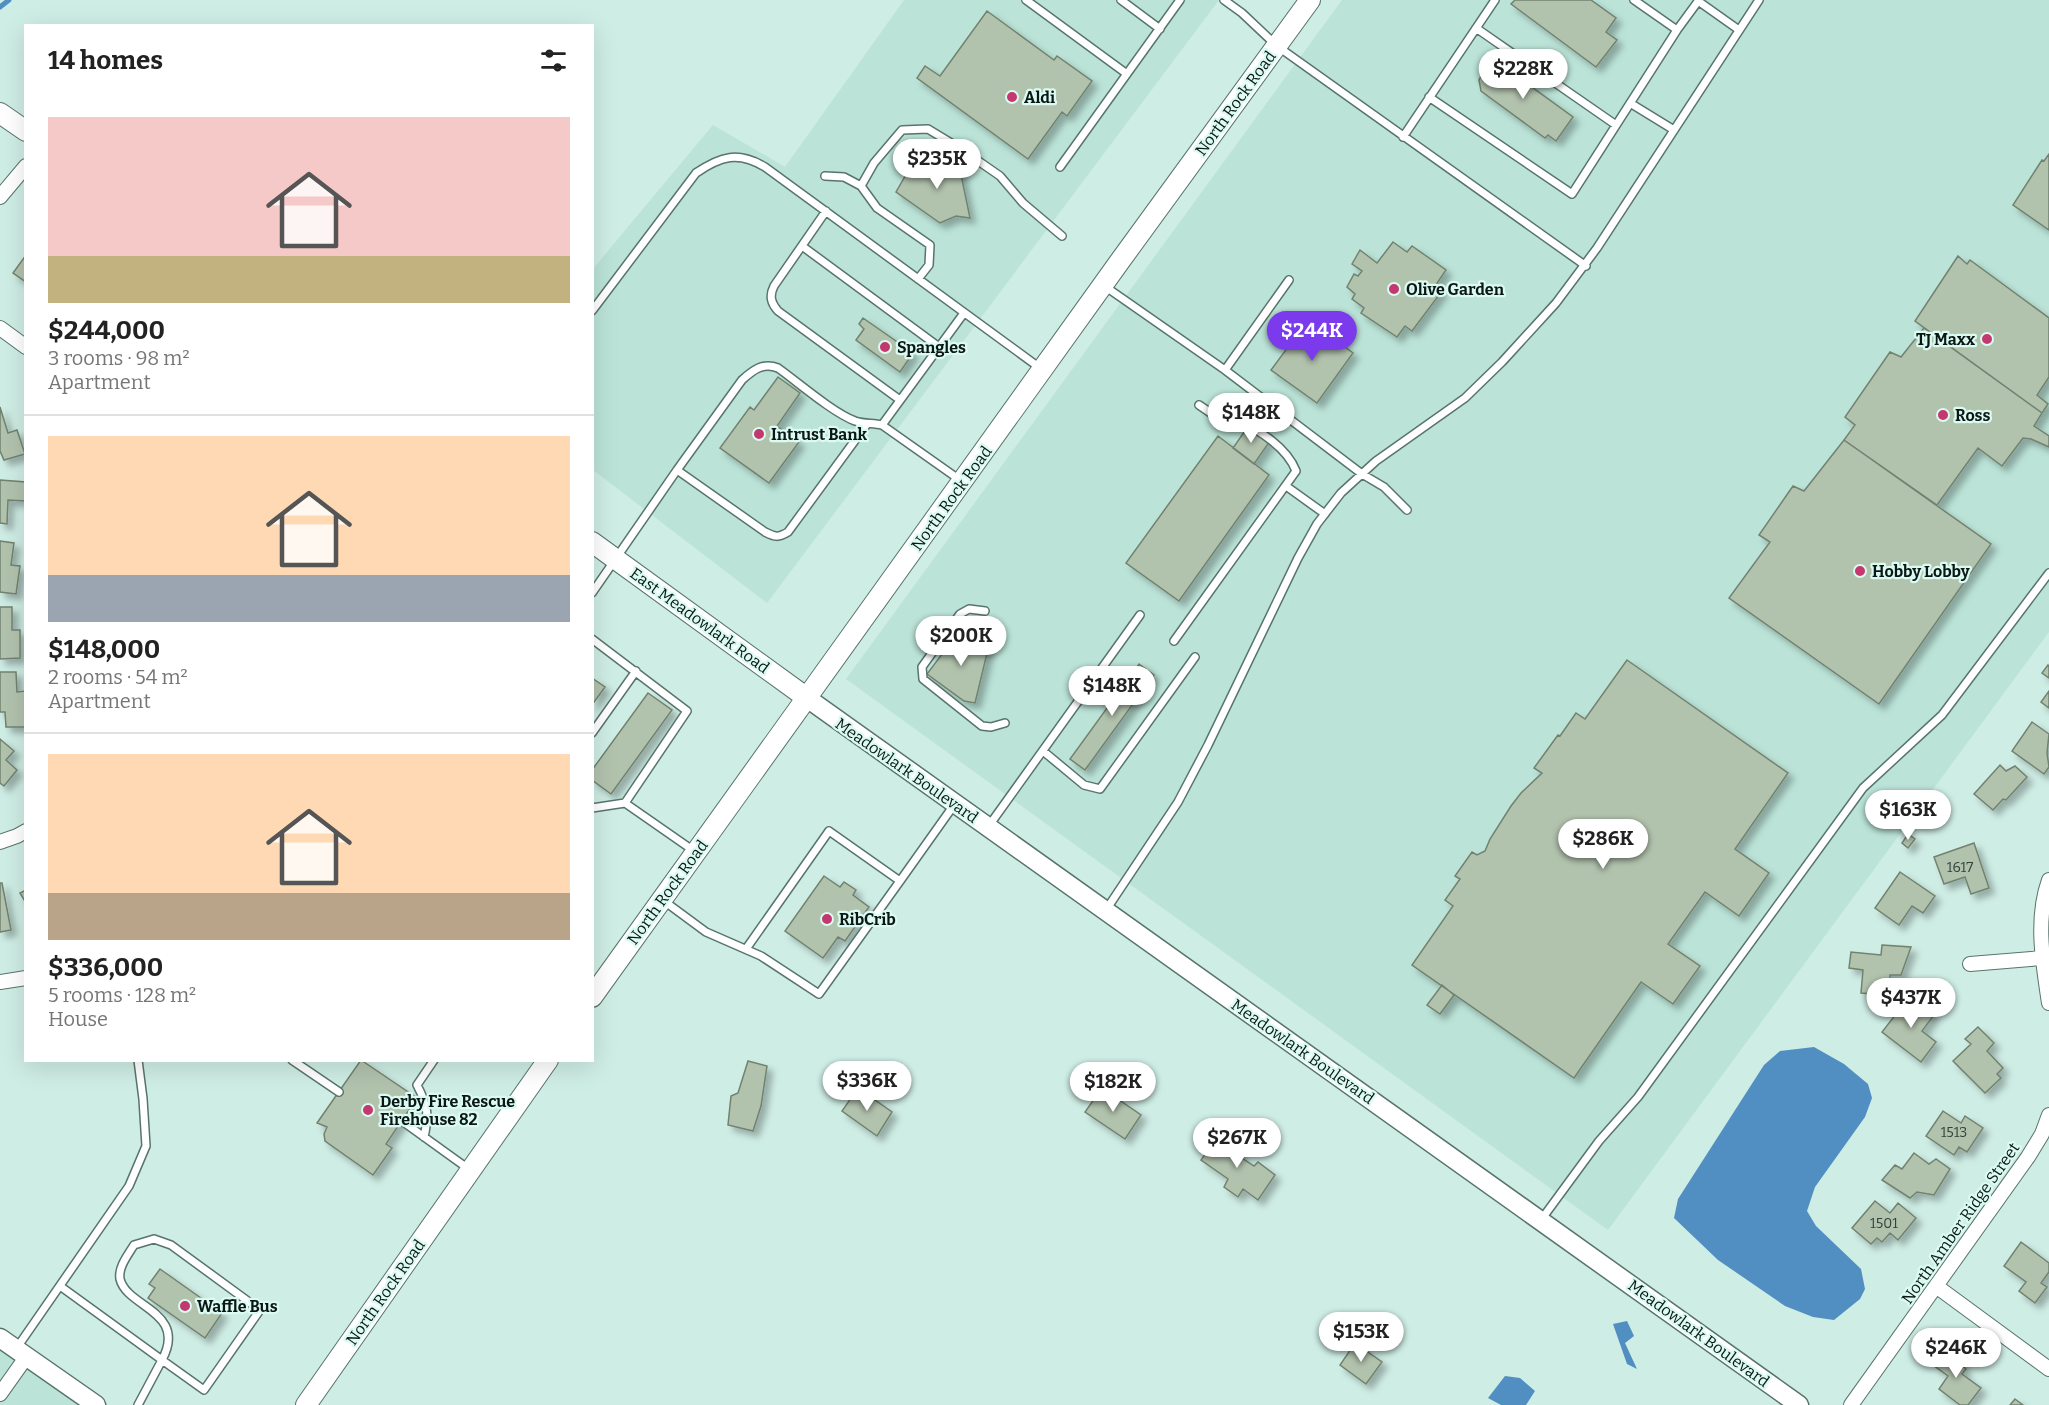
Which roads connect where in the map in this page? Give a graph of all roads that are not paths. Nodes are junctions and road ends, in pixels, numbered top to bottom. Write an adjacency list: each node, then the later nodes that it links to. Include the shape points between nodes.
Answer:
1 (1026, 0): 15 (lane)
2 (1121, 0): 11 (lane)
3 (1180, 0): 11 (lane)
4 (1224, 0): 14 (lane)
5 (1310, 0): 14 (main road, North Rock Road)
6 (1494, 0): 10 (lane)
7 (1634, 0): 12 (lane)
8 (1759, 0): 13 (lane)
9 (1698, 1): 12 (lane); 13 (lane)
10 (1476, 28): 16 (lane); 19 (lane)
11 (1160, 29): 15 (lane)
12 (1677, 30): 17 (lane)
13 (1740, 30): 21 (lane)
14 (1277, 46): 22 (lane); 34 (main road, North Rock Road)
15 (1128, 74): 23 (lane)
16 (1429, 97): 19 (lane, via 1572,194); 22 (lane)
17 (1630, 103): 19 (lane); 21 (lane)
18 (0, 113): 20 (main road)
19 (1616, 125)
20 (24, 130)
21 (1674, 130): 31 (lane)
22 (1403, 136): 31 (lane)
23 (1060, 167)
24 (24, 168): 27 (street)
25 (825, 176): 26 (lane, via 844,177)
26 (861, 186): 29 (lane, via 902,130 928,129 1000,176); 32 (lane, via 877,208 930,245 929,265)
27 (0, 197)
28 (826, 212): 30 (lane); 32 (lane); 35 (lane, via 753,160 730,156 712,162 696,173)
29 (1062, 236)
30 (802, 246): 39 (lane); 42 (lane, via 774,286 772,304)
31 (1586, 266): 47 (lane, via 1517,346 1465,398)
32 (918, 279): 36 (lane)
33 (1289, 280): 41 (lane)
34 (1103, 285): 40 (main road, North Rock Road); 41 (lane)
35 (594, 308)
36 (964, 313): 39 (lane); 40 (lane)
37 (0, 328): 38 (street)
38 (24, 346)
39 (939, 347): 42 (lane)
40 (1042, 369): 48 (main road, North Rock Road)
41 (1225, 370): 47 (lane)
42 (900, 400): 45 (lane)
43 (1199, 405): 49 (lane, via 1224,423 1238,419 1282,449 1292,459 1296,471)
44 (867, 424): 45 (lane); 46 (lane, via 839,412 778,368 761,366 733,391); 46 (lane, via 781,537 765,532)
45 (882, 425): 48 (lane)
46 (677, 470): 53 (lane)
47 (1362, 474): 50 (lane, via 1384,487); 51 (lane)
48 (962, 482): 62 (main road, North Rock Road)
49 (1286, 486): 51 (lane); 59 (lane)
50 (1407, 510)
51 (1325, 514): 76 (lane, via 1298,558 1178,802)
52 (594, 543): 53 (main road, East Meadowlark Road)
53 (616, 559): 55 (lane); 62 (main road, East Meadowlark Road)
54 (2049, 573): 93 (lane, via 1942,715 1863,788 1638,1097 1599,1141)
55 (594, 590)
56 (985, 611): 63 (lane, via 969,609 960,614 922,667 923,679 982,726)
57 (1140, 615): 65 (lane)
58 (594, 640): 61 (lane)
59 (1174, 641)
60 (1195, 657): 65 (lane, via 1100,789 1084,785)
61 (636, 671): 64 (lane); 66 (lane, via 687,711)
62 (807, 698): 67 (street, Meadowlark Boulevard); 72 (main road, North Rock Road)
63 (1005, 723)
64 (594, 730)
65 (1043, 751): 69 (lane)
66 (625, 803): 68 (lane); 72 (lane)
67 (955, 803): 69 (street, Meadowlark Boulevard); 74 (lane)
68 (594, 808)
69 (988, 827): 76 (street, Meadowlark Boulevard)
70 (24, 832): 71 (street)
71 (0, 842)
72 (696, 852): 75 (main road, North Rock Road)
73 (2049, 880): 78 (street, via 2042,915)
74 (900, 881): 77 (lane, via 819,994); 77 (lane, via 829,831)
75 (662, 900): 77 (lane, via 706,932); 82 (main road, North Rock Road)
76 (1106, 910): 93 (street, Meadowlark Boulevard)
77 (746, 949)
78 (2043, 958): 79 (street); 83 (street)
79 (1970, 964)
80 (24, 978): 81 (street)
81 (0, 982)
82 (594, 994)
83 (2049, 1004)
84 (138, 1062): 94 (lane, via 146,1146 129,1186)
85 (295, 1062): 88 (lane)
86 (433, 1062): 91 (lane, via 417,1085 426,1102 428,1120)
87 (547, 1062): 92 (main road, North Rock Road)
88 (339, 1092)
89 (2049, 1115): 95 (street, North Amber Ridge Street, via 2028,1157)
90 (402, 1121): 91 (lane)
91 (424, 1137): 92 (lane)
92 (470, 1170): 103 (main road, North Rock Road)
93 (1541, 1220): 104 (street, Meadowlark Boulevard)
94 (60, 1286): 97 (lane); 98 (lane)
95 (1936, 1286): 99 (street); 105 (street, North Amber Ridge Street)
96 (0, 1338): 97 (street)
97 (21, 1353): 100 (street); 101 (street)
98 (162, 1360): 98 (lane, via 204,1390 260,1310 171,1245 154,1239 134,1245 122,1263 120,1279 128,1294 161,1320 167,1334); 102 (lane)
99 (2049, 1369)
100 (0, 1394)
101 (96, 1405)
102 (138, 1405)
103 (306, 1405)
104 (1799, 1405)
105 (1851, 1405)

